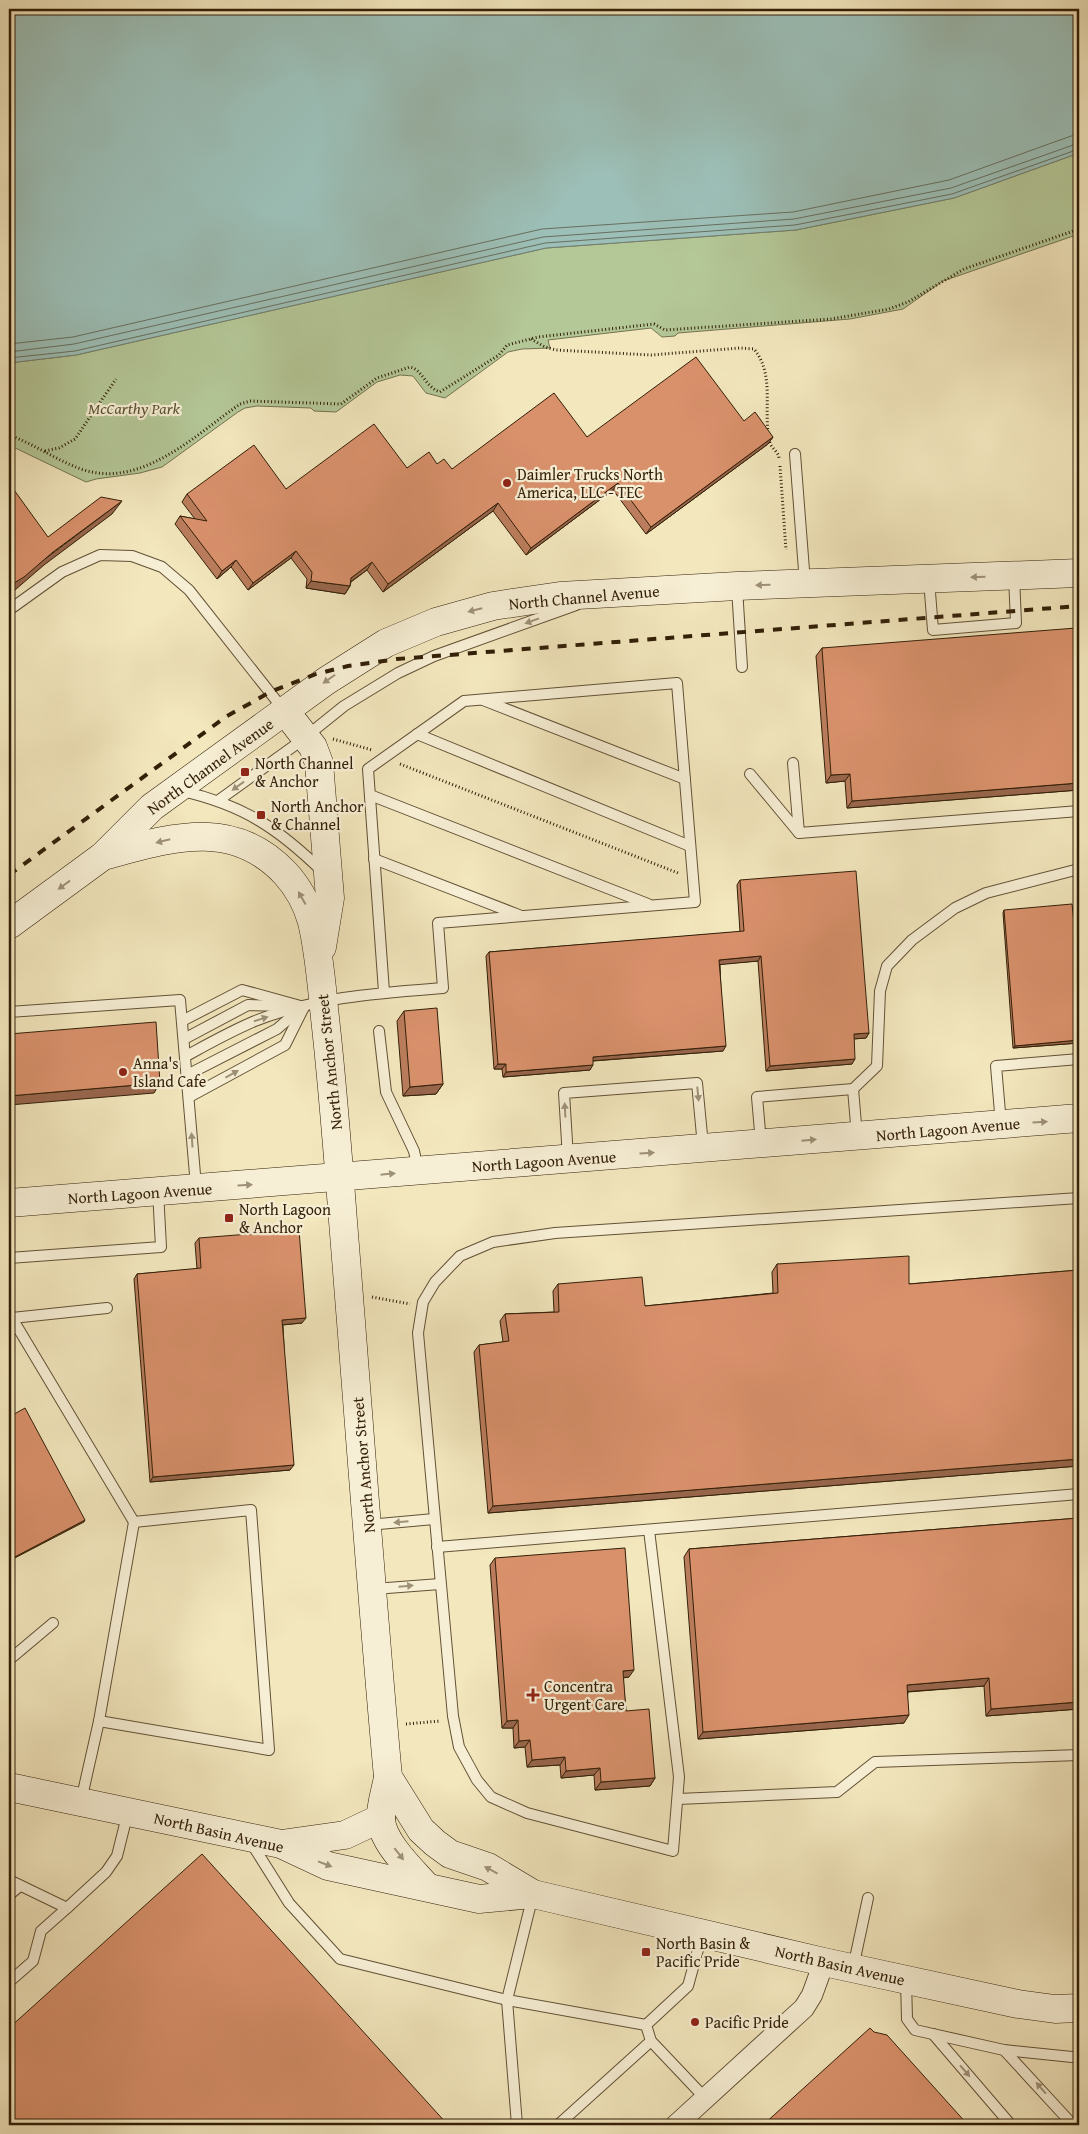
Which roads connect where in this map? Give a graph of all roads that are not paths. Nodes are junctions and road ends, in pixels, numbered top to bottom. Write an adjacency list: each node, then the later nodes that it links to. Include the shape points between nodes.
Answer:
1 (795, 454): 5 (lane)
2 (1079, 573): 3 (street, North Channel Avenue)
3 (1014, 575): 4 (street, North Channel Avenue, one-way to 4); 4 (lane, via 1016,623 934,630)
4 (929, 579): 5 (street, North Channel Avenue)
5 (805, 584): 6 (street, North Channel Avenue, one-way to 6)
6 (737, 586): 7 (street, North Channel Avenue); 9 (lane)
7 (610, 592): 11 (street, North Channel Avenue, one-way to 11, via 525,600 436,622 365,655); 13 (lane, one-way to 13, via 416,664 363,693)
8 (9, 610): 11 (lane, via 62,572 100,555 132,556 162,566 188,590)
9 (742, 666)
10 (482, 699): 12 (lane, via 464,701); 16 (lane); 16 (lane, via 677,683)
11 (285, 711): 13 (street, North Anchor Street); 17 (street, North Channel Avenue)
12 (417, 734): 18 (lane, via 368,769); 22 (lane)
13 (316, 737): 19 (lane, one-way to 19); 26 (street, North Anchor Street)
14 (793, 763): 21 (lane)
15 (750, 774): 21 (lane)
16 (685, 779): 22 (lane)
17 (176, 789): 19 (lane); 23 (street, North Channel Avenue, via 152,807)
18 (370, 795): 24 (lane); 27 (lane)
19 (219, 800): 26 (lane, via 261,820)
20 (1079, 811): 21 (lane)
21 (799, 833)
22 (690, 846): 27 (lane, via 695,902)
23 (103, 856): 29 (street, North Channel Avenue, one-way to 29); 30 (street, North Anchor Street, one-way to 23, via 311,920 297,889 286,874 254,850 229,840 201,835 181,836)
24 (374, 859): 28 (lane); 31 (lane)
25 (1079, 869): 40 (lane, via 986,893 955,908 912,940 887,966 880,991 877,1066)
26 (329, 878): 30 (street, North Anchor Street, via 330,898)
27 (652, 905): 28 (lane)
28 (522, 916): 31 (lane, via 438,924 443,988)
29 (9, 924)
30 (319, 961): 32 (street, North Anchor Street)
31 (384, 992): 32 (lane)
32 (313, 1004): 34 (lane, via 242,990); 36 (lane, via 248,1005); 37 (lane, one-way to 32, via 255,1021); 39 (lane, via 277,1029); 41 (lane, one-way to 32, via 284,1045); 49 (street, North Anchor Street)
33 (9, 1012): 34 (lane, via 180,1000)
34 (182, 1021): 36 (lane)
35 (379, 1030): 48 (lane, via 386,1092 414,1151)
36 (184, 1038): 37 (lane)
37 (186, 1056): 39 (lane)
38 (1079, 1059): 43 (lane, via 996,1066)
39 (187, 1075): 41 (lane)
40 (854, 1089): 44 (lane); 45 (lane, via 758,1097)
41 (189, 1097): 50 (lane, one-way to 41)
42 (1079, 1118): 43 (street, North Lagoon Avenue, one-way to 42)
43 (1001, 1125): 44 (street, North Lagoon Avenue)
44 (857, 1136): 45 (street, North Lagoon Avenue, one-way to 44)
45 (761, 1144): 46 (street, North Lagoon Avenue)
46 (703, 1149): 47 (street, North Lagoon Avenue, one-way to 46); 47 (lane, one-way to 46, via 564,1093 583,1091 697,1083)
47 (568, 1159): 48 (street, North Lagoon Avenue)
48 (418, 1171): 49 (street, North Lagoon Avenue, one-way to 48)
49 (340, 1176): 50 (street, North Lagoon Avenue, one-way to 49); 60 (street, North Anchor Street)
50 (196, 1188): 51 (street, North Lagoon Avenue)
51 (158, 1191): 53 (street, North Lagoon Avenue); 54 (lane, via 161,1247)
52 (1079, 1198): 58 (lane, via 555,1233 493,1242 460,1256 435,1282 422,1306 418,1333)
53 (9, 1203)
54 (9, 1258)
55 (107, 1308): 56 (lane)
56 (10, 1315): 59 (lane)
57 (1079, 1494): 61 (lane)
58 (434, 1519): 60 (lane, one-way to 60); 62 (lane)
59 (134, 1522): 67 (lane); 67 (lane, via 251,1510 269,1750)
60 (368, 1525): 64 (street, North Anchor Street)
61 (649, 1530): 62 (lane); 71 (lane, via 679,1777)
62 (437, 1547): 63 (lane)
63 (440, 1584): 64 (lane, one-way to 63); 71 (lane, via 459,1747 476,1780 491,1797 527,1813 673,1851)
64 (372, 1589): 69 (street, North Anchor Street)
65 (53, 1624): 66 (lane)
66 (9, 1660)
67 (99, 1721): 72 (lane)
68 (1079, 1755): 71 (lane, via 875,1762 837,1792)
69 (388, 1777): 74 (street); 80 (street, North Anchor Street, one-way to 69, via 488,1867 450,1854 435,1843 421,1830)
70 (9, 1787): 72 (street, North Basin Avenue)
71 (678, 1799)
72 (81, 1801): 73 (street, North Basin Avenue)
73 (128, 1811): 75 (street, North Basin Avenue); 83 (lane, via 117,1856 106,1872)
74 (380, 1818): 76 (street, via 345,1835); 79 (street, one-way to 79, via 386,1838)
75 (246, 1836): 76 (street, North Basin Avenue); 89 (lane, via 289,1903 340,1959)
76 (281, 1844): 79 (street, North Basin Avenue, one-way to 79, via 328,1866)
77 (9, 1880): 78 (lane)
78 (20, 1886): 81 (lane); 83 (lane)
79 (426, 1886): 80 (street, North Basin Avenue, via 480,1899)
80 (533, 1894): 84 (street, North Basin Avenue); 89 (lane)
81 (9, 1895)
82 (868, 1898): 86 (lane)
83 (67, 1908): 88 (lane, via 41,1931 33,1961)
84 (702, 1934): 85 (street, North Basin Avenue); 91 (lane, via 688,1986)
85 (824, 1962): 86 (street, North Basin Avenue); 96 (street, via 804,2008)
86 (853, 1968): 87 (street, North Basin Avenue)
87 (906, 1980): 90 (street, North Basin Avenue, via 1033,2007); 92 (lane, via 906,2019 916,2030)
88 (9, 1982)
89 (507, 2000): 91 (lane); 97 (lane)
90 (1079, 2008)
91 (646, 2025): 93 (lane)
92 (933, 2034): 94 (lane); 100 (lane, one-way to 100)
93 (651, 2041): 96 (lane); 98 (lane)
94 (1004, 2050): 95 (lane); 101 (lane, one-way to 94)
95 (1077, 2059)
96 (705, 2098): 99 (street)
97 (517, 2125)
98 (558, 2125)
99 (676, 2125)
100 (1012, 2125)
101 (1073, 2125)

